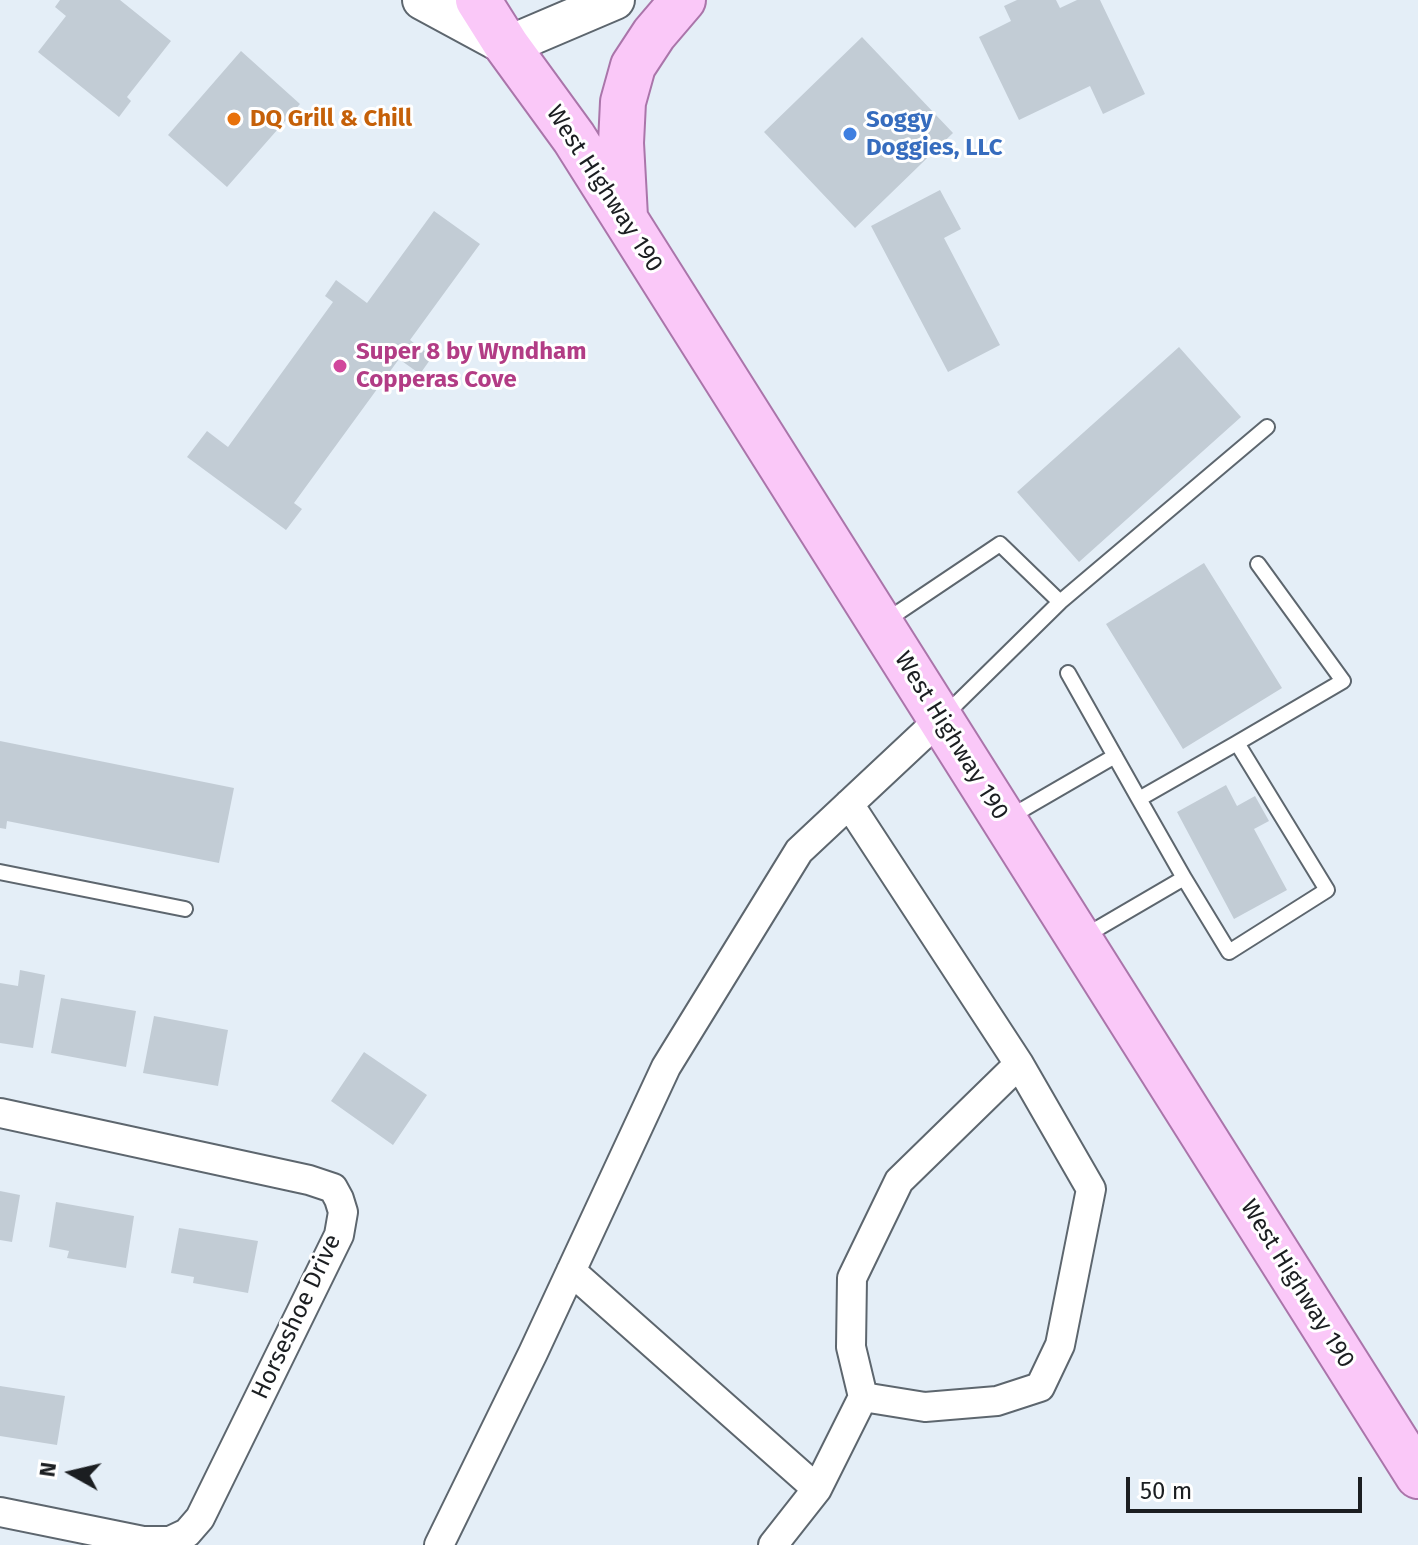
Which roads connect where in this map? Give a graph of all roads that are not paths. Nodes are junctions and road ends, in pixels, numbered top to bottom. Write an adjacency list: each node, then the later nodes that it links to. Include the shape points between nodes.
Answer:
1 (422, 0): 5 (main road)
2 (478, 0): 5 (main road, West Highway 190)
3 (615, 0): 5 (main road)
4 (683, 0): 6 (main road, via 633,66 623,102)
5 (507, 46): 6 (main road, West Highway 190)
6 (625, 219): 10 (main road, West Highway 190)
7 (1267, 427): 9 (lane)
8 (1258, 564): 13 (lane, via 1343,681)
9 (1060, 602): 10 (lane, via 1000,544); 12 (lane)
10 (880, 624): 12 (main road, West Highway 190)
11 (1068, 673): 14 (lane)
12 (940, 719): 16 (street); 17 (main road, West Highway 190)
13 (1237, 743): 15 (lane); 19 (lane, via 1327,890 1229,952)
14 (1115, 756): 15 (lane); 17 (lane)
15 (1139, 799): 19 (lane)
16 (849, 804): 22 (street); 24 (street, via 799,851 666,1067)
17 (1004, 820): 21 (main road, West Highway 190)
18 (0, 872): 20 (lane)
19 (1184, 878): 21 (lane)
20 (185, 909)
21 (1080, 940): 26 (main road, West Highway 190)
22 (1019, 1064): 25 (street, via 899,1181 852,1278 851,1347); 25 (street, via 1091,1189 1060,1345 1040,1387 997,1401 925,1407)
23 (0, 1113): 28 (street, Horseshoe Drive, via 309,1180 333,1188 343,1212 339,1235 200,1518 187,1533 170,1541 143,1541)
24 (571, 1271): 27 (street); 29 (street)
25 (863, 1397): 27 (street)
26 (1418, 1476)
27 (817, 1489): 30 (street)
28 (0, 1512)
29 (439, 1545)
30 (773, 1545)

